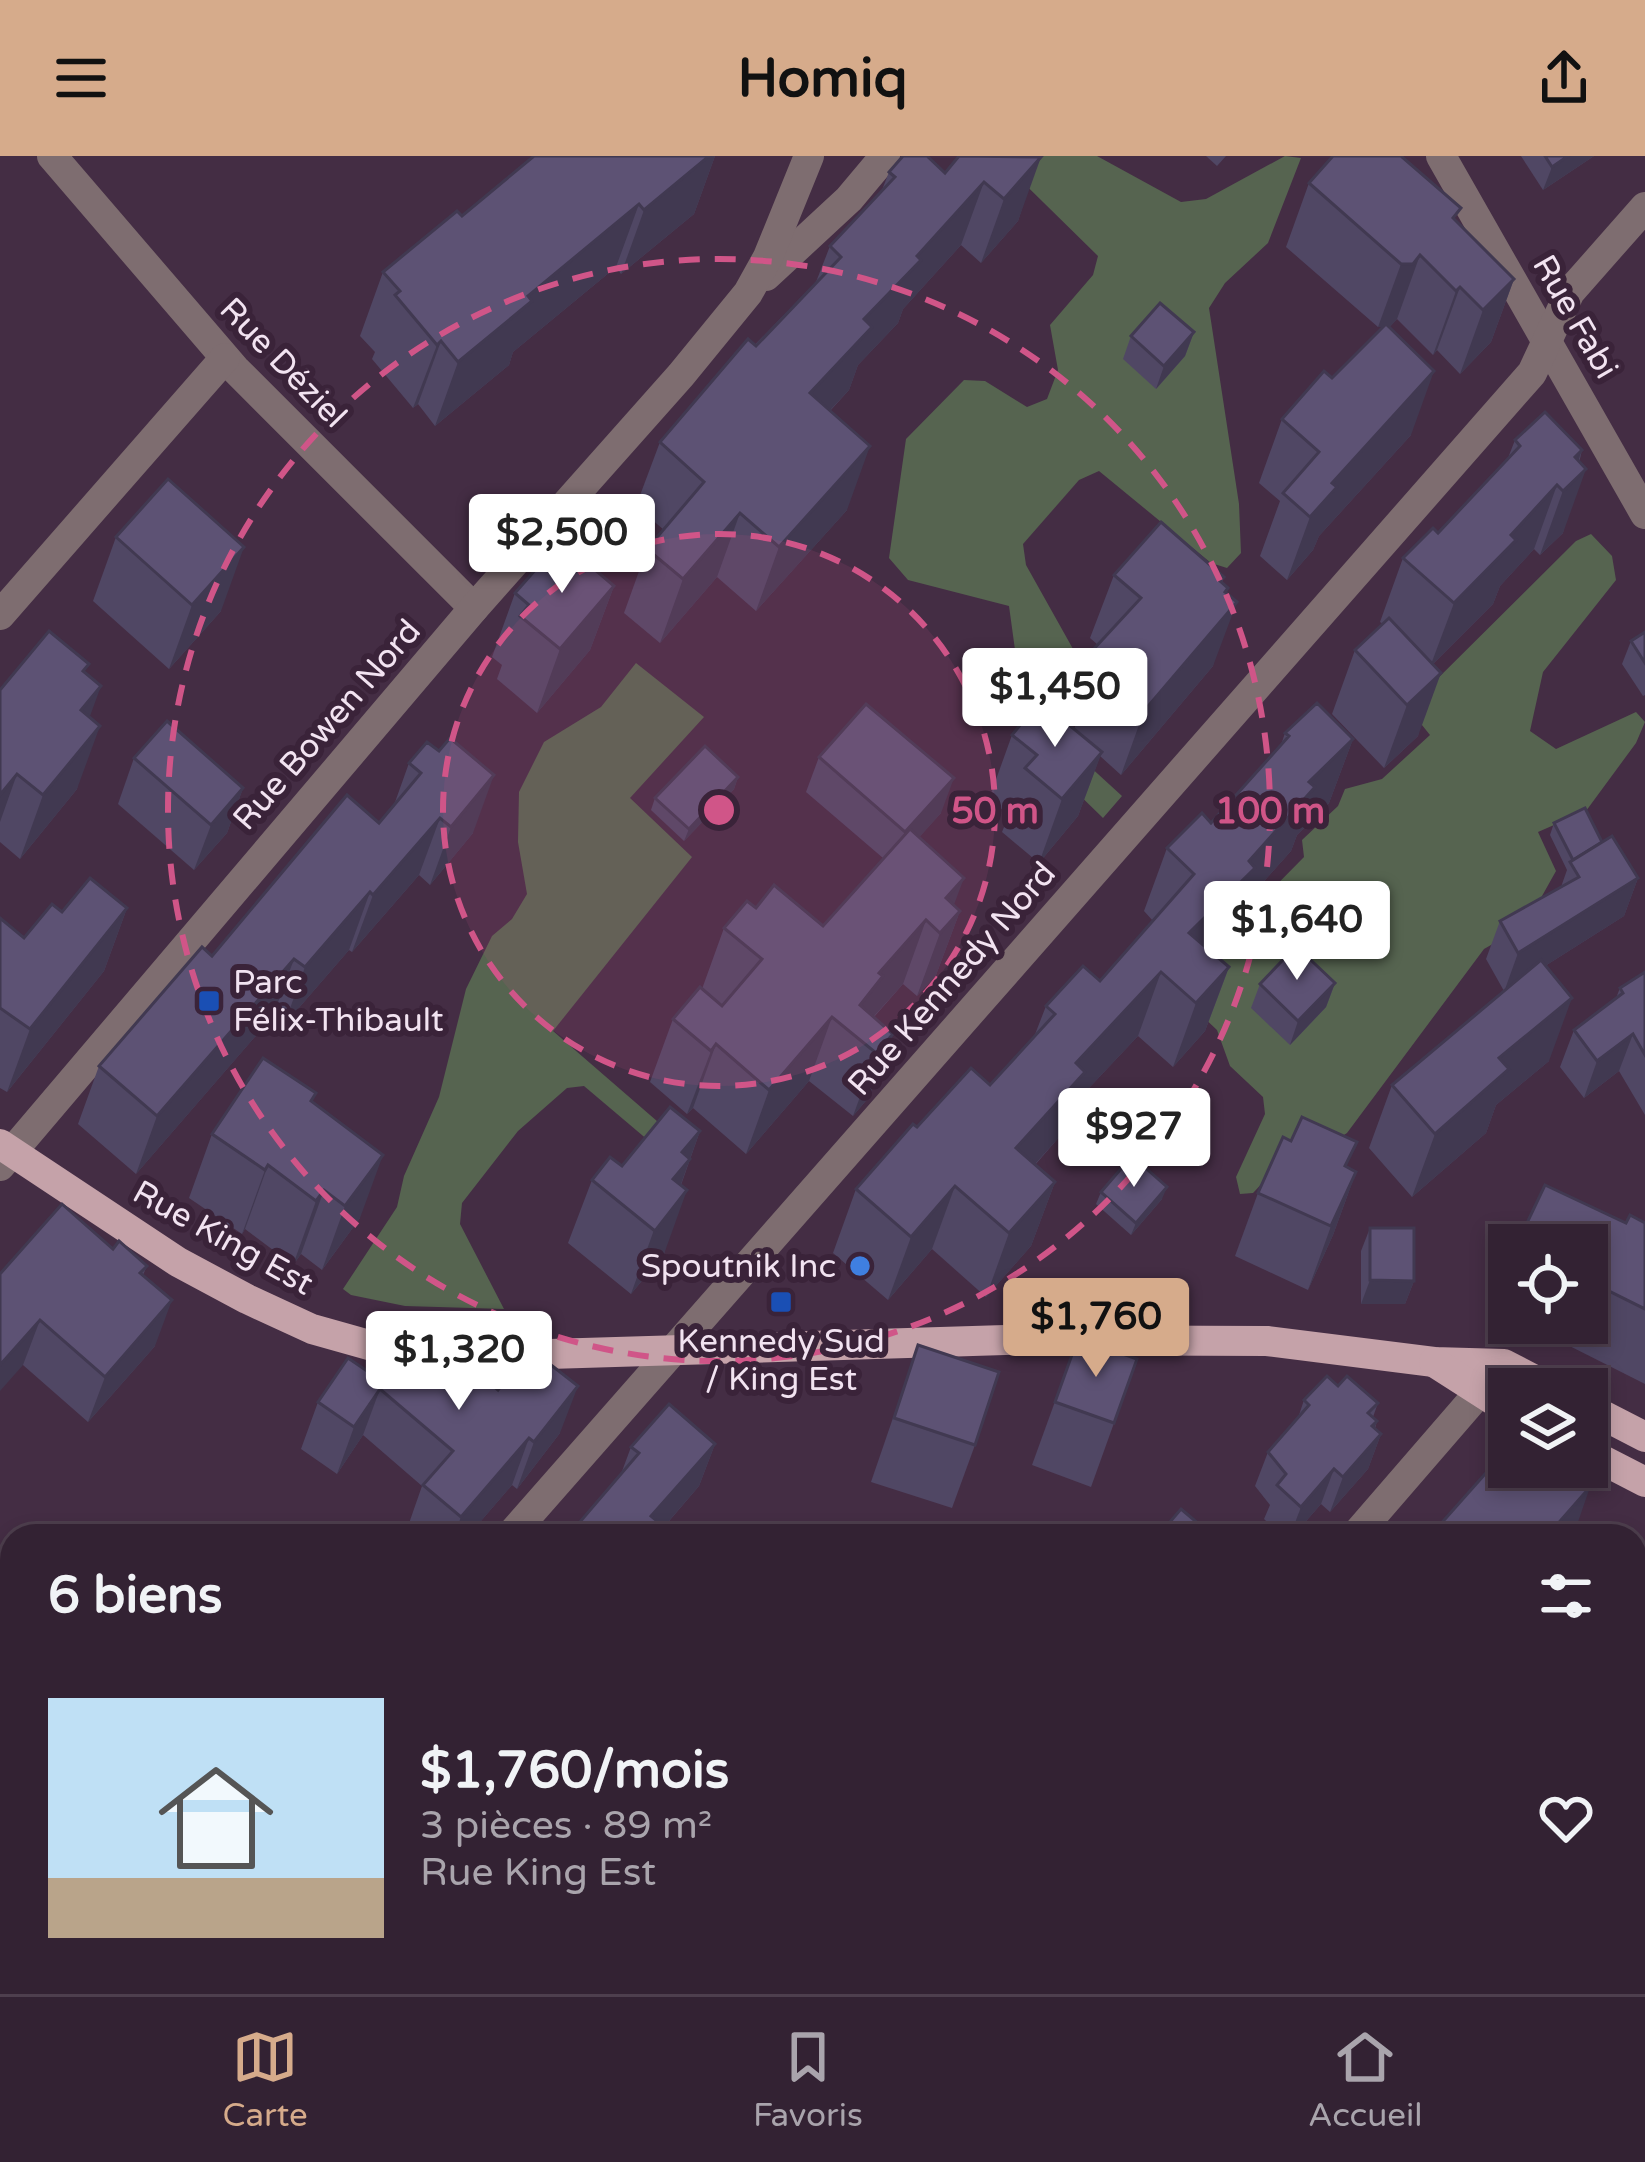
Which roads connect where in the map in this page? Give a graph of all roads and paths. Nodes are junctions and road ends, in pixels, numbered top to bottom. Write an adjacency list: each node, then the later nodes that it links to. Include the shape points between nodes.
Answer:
1 (52, 156): 8 (street, Rue Déziel)
2 (809, 156): 6 (street, Rue Bowen Nord)
3 (886, 156): 6 (street, Rue Bowen Nord)
4 (1441, 156): 7 (street, Rue Fabi)
5 (1645, 207): 7 (street, Rue Kennedy Nord, via 1570,292)
6 (748, 292): 10 (street, Rue Bowen Nord)
7 (1547, 338): 9 (street, Rue Fabi); 13 (street, Rue Kennedy Nord, via 1532,373)
8 (226, 358): 10 (street, Rue Déziel); 11 (street)
9 (1645, 514)
10 (475, 608): 12 (street, Rue Bowen Nord)
11 (0, 615)
12 (4, 1154): 13 (main road, Rue King Est, via 178,1262 338,1338 487,1356)
13 (672, 1351): 14 (main road, Rue King Est, via 1177,1339); 23 (street, Rue Kennedy Nord)
14 (1434, 1362): 15 (main road, Rue King Est); 17 (main road, Rue King Est)
15 (1504, 1364): 16 (main road, Rue King Est); 17 (street)
16 (1512, 1368)
17 (1478, 1394): 18 (main road, Rue King Est); 24 (street)
18 (1488, 1399)
19 (1608, 1416): 20 (main road)
20 (1641, 1431)
21 (1608, 1463): 22 (main road)
22 (1645, 1483)
23 (521, 1524)
24 (1365, 1524)

